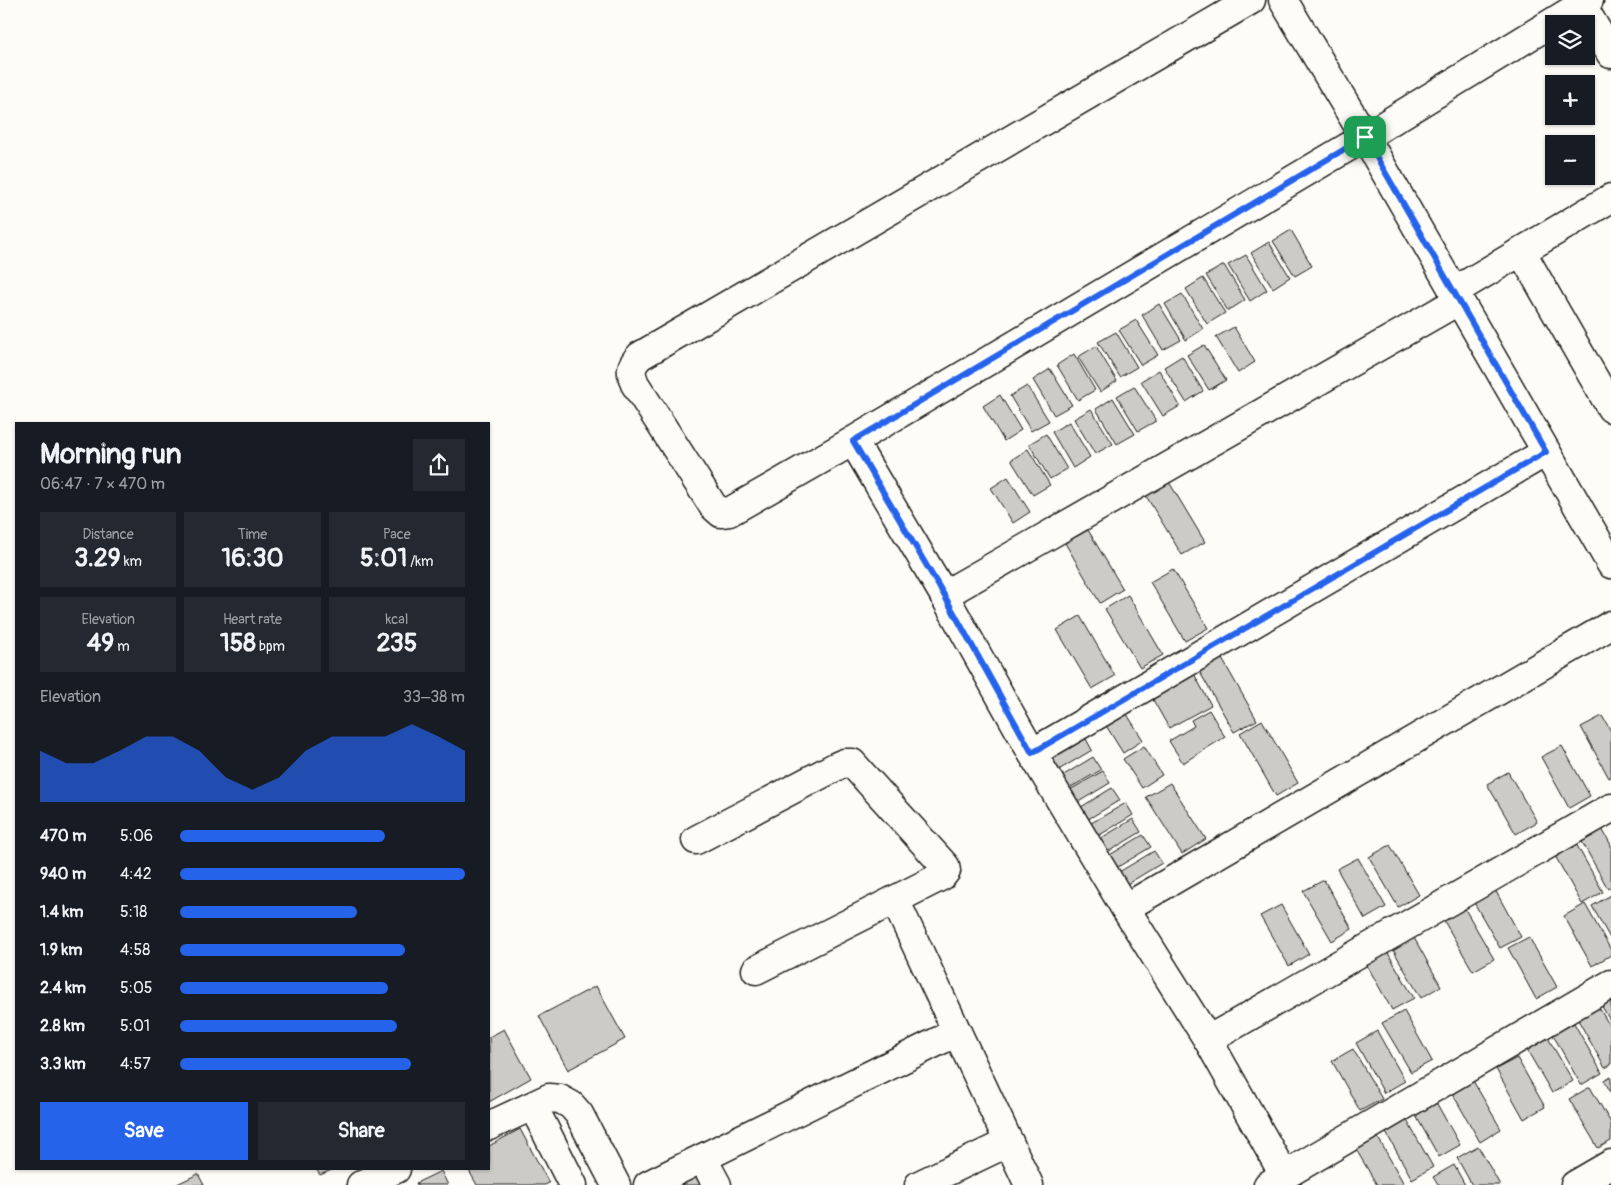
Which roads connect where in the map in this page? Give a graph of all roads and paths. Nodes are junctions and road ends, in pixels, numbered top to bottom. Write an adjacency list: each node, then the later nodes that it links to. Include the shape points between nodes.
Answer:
1 (1251, 0): 10 (street, via 640,356 633,364 631,375 635,384 713,506 721,513 729,512)
2 (1283, 0): 5 (street)
3 (1583, 2): 4 (street); 5 (street)
4 (1611, 54)
5 (1365, 137): 8 (street); 10 (street)
6 (1611, 198): 7 (street)
7 (1521, 252): 8 (street); 9 (street)
8 (1456, 297): 11 (street); 13 (street)
9 (1611, 408)
10 (853, 441): 13 (street)
11 (1546, 452): 12 (street); 15 (street)
12 (1611, 564)
13 (944, 595): 15 (street)
14 (1611, 625): 19 (street)
15 (1032, 753): 19 (street)
16 (1611, 808): 23 (street)
17 (696, 840): 18 (street, via 837,766 852,763 946,871)
18 (895, 900): 20 (street); 22 (street)
19 (1125, 908): 23 (street)
20 (756, 970)
21 (1611, 984): 30 (street)
22 (957, 1032): 26 (street); 27 (street)
23 (1208, 1040): 30 (street)
24 (533, 1106): 25 (street); 32 (street); 33 (street, via 549,1098 571,1105 579,1114)
25 (490, 1126)
26 (1009, 1142): 36 (street); 37 (street)
27 (703, 1159): 34 (street); 35 (street)
28 (1611, 1164): 38 (street)
29 (394, 1170): 31 (street)
30 (1276, 1180)
31 (361, 1185)
32 (573, 1185)
33 (616, 1185)
34 (648, 1185)
35 (717, 1185)
36 (919, 1185)
37 (1030, 1185)
38 (1575, 1185)

